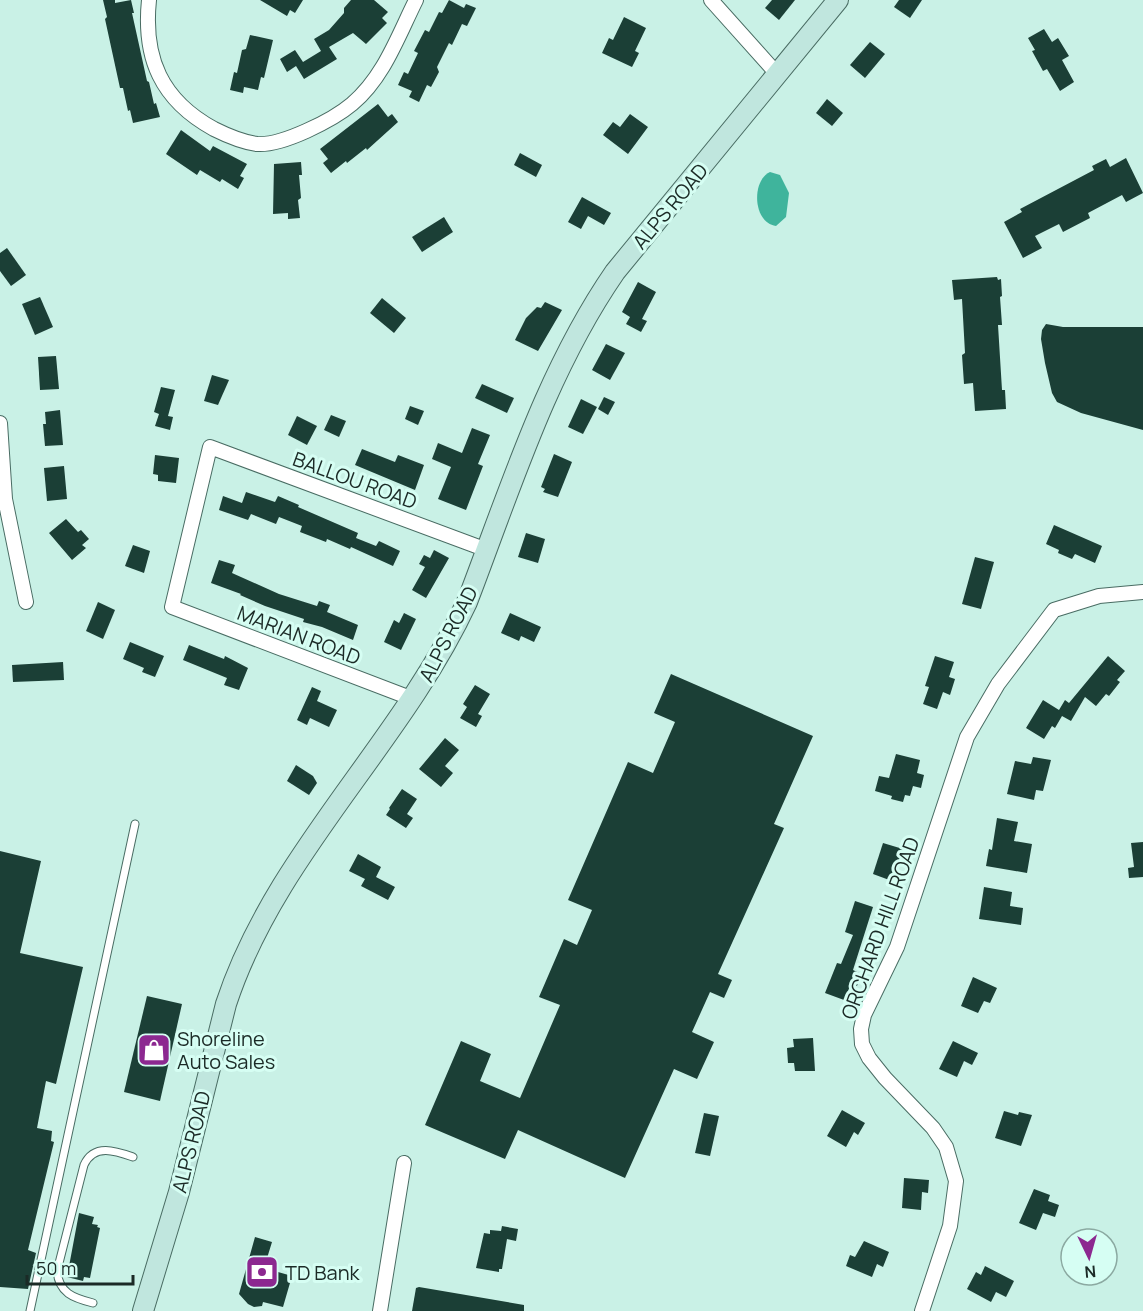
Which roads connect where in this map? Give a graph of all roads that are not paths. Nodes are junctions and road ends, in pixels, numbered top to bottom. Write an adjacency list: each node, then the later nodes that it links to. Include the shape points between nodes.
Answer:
1 (149, 0): 2 (street, via 146,23 155,68 174,99 222,133 258,144 297,135 339,115 354,103 387,61)
2 (416, 0)
3 (711, 0): 5 (street)
4 (838, 0): 5 (street, ALPS ROAD)
5 (778, 75): 8 (street, ALPS ROAD, via 615,272 594,303 536,421)
6 (0, 423): 7 (street)
7 (3, 499): 10 (street)
8 (488, 550): 11 (street, BALLOU ROAD, via 210,447); 12 (street, ALPS ROAD, via 454,631)
9 (1143, 592): 20 (street, ORCHARD HILL ROAD, via 1099,596 1054,610 998,684 967,737 897,947 864,1015 862,1044 869,1058 933,1128 946,1148 956,1181 950,1226)
10 (26, 602)
11 (172, 607): 12 (street, MARIAN ROAD)
12 (413, 699): 18 (street, ALPS ROAD, via 270,906 243,959 226,1004 179,1192)
13 (135, 824): 17 (lane)
14 (134, 1157): 16 (lane, via 105,1150 93,1153 84,1165 57,1271 63,1290)
15 (404, 1163): 19 (street)
16 (93, 1303)
17 (30, 1311)
18 (143, 1311)
19 (380, 1311)
20 (922, 1311)

